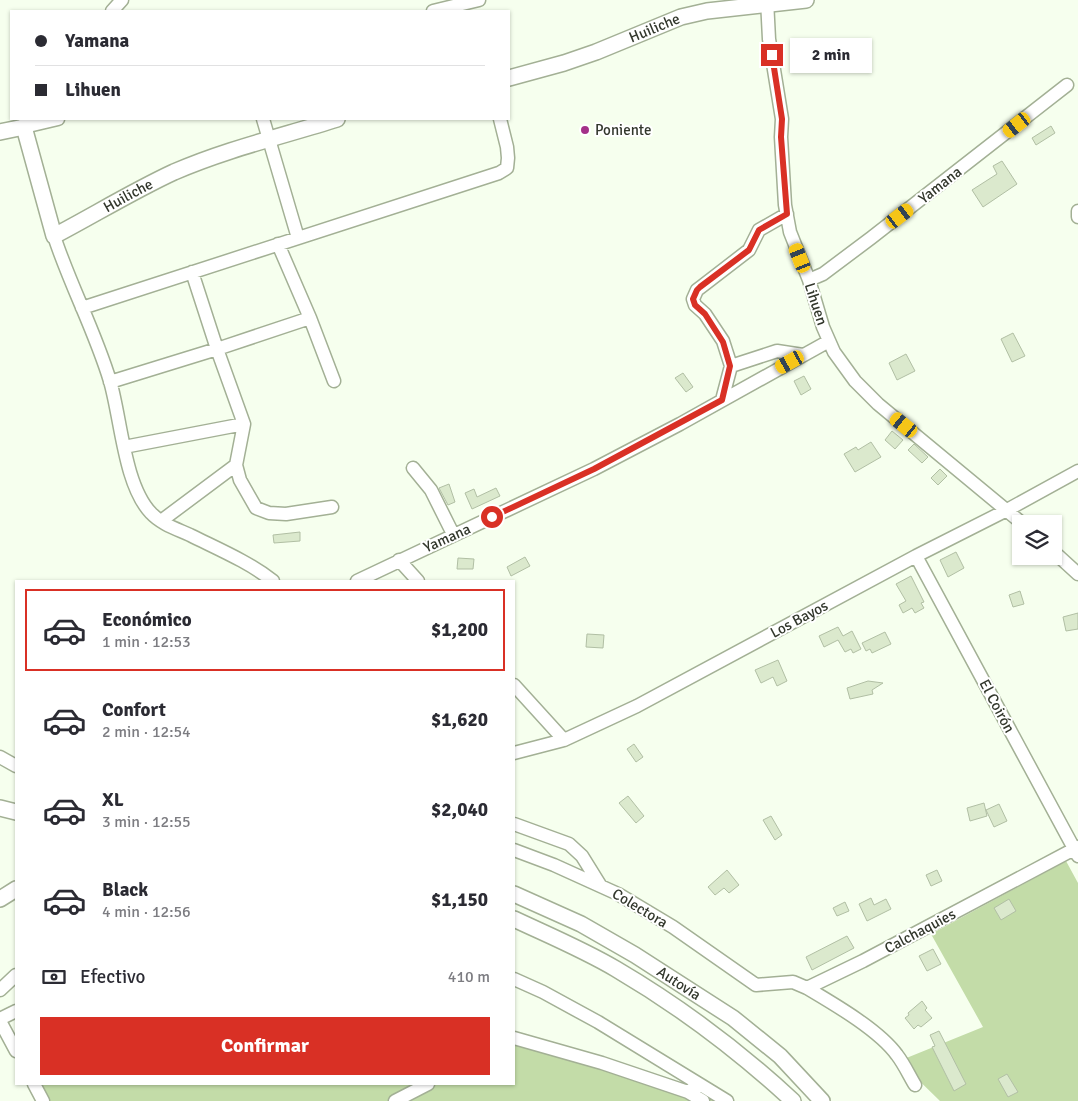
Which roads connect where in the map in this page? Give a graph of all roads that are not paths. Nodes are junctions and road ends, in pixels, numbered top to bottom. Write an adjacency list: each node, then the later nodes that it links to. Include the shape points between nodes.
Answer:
1 (122, 0): 5 (street)
2 (806, 0): 3 (street, Huiliche)
3 (768, 2): 7 (street, Huiliche, via 681,17 596,52); 17 (street, Lihuen, via 769,39 782,119)
4 (475, 4): 6 (street)
5 (113, 10)
6 (439, 10)
7 (510, 78)
8 (1067, 85): 23 (street, Yamana, via 871,238 823,274)
9 (50, 120): 13 (street)
10 (263, 120): 15 (street)
11 (334, 120): 15 (street, Huiliche)
12 (500, 120): 20 (street, via 508,158 507,168 499,173)
13 (25, 123): 14 (street); 19 (street)
14 (0, 132)
15 (269, 140): 19 (street, Huiliche, via 221,153 175,172); 20 (street)
16 (1078, 211): 18 (street)
17 (787, 214): 23 (street, Lihuen, via 790,232); 29 (street, via 759,230 749,250 700,287 693,299 723,342)
18 (1078, 218)
19 (54, 236): 24 (street)
20 (298, 238): 21 (street)
21 (278, 244): 22 (street); 25 (street)
22 (192, 272): 24 (street); 27 (street)
23 (809, 280): 26 (street, Lihuen)
24 (82, 308): 31 (street)
25 (310, 318): 27 (street); 30 (street)
26 (829, 341): 28 (street, Yamana); 39 (street, Lihuen, via 842,365 878,404)
27 (216, 350): 31 (street); 33 (street)
28 (803, 355): 29 (street, via 777,351); 32 (street, Yamana)
29 (730, 366): 32 (street)
30 (334, 380)
31 (110, 382): 34 (street)
32 (722, 400): 42 (street, Yamana, via 594,469)
33 (244, 424): 34 (street); 35 (street)
34 (124, 447): 41 (street, via 136,490 145,506)
35 (236, 465): 38 (street, via 240,480 256,508 286,514); 41 (street)
36 (413, 468): 42 (street, via 431,490)
37 (1078, 471): 39 (street, Los Bayos)
38 (332, 507)
39 (1007, 510): 40 (street, Lihuen); 43 (street, Los Bayos)
40 (1012, 515)
41 (161, 521): 47 (street, via 245,563)
42 (453, 534): 45 (street, Yamana)
43 (916, 556): 51 (street, Los Bayos, via 637,706); 57 (street, El Coirón)
44 (1062, 559): 46 (street)
45 (398, 560): 48 (street, Yamana); 49 (street)
46 (1078, 574)
47 (271, 580)
48 (359, 580)
49 (417, 580)
50 (515, 686): 51 (street)
51 (564, 740): 52 (street, Los Bayos)
52 (515, 752)
53 (0, 757): 54 (street)
54 (15, 765)
55 (515, 824): 58 (street, via 568,844 582,856)
56 (515, 850): 58 (street, Colectora)
57 (1077, 851): 65 (street, Calchaquies)
58 (600, 885): 65 (street, Colectora, via 673,927 756,984 793,982)
59 (15, 890): 61 (street)
60 (515, 894): 81 (street, Autovía, via 581,924 635,954 733,1018 780,1056)
61 (0, 899)
62 (515, 919): 80 (street, Autovía, via 585,952 670,1004)
63 (15, 976): 66 (street)
64 (515, 979): 71 (street, via 598,1022)
65 (807, 988): 74 (street, via 873,1031 896,1054)
66 (0, 990)
67 (15, 1012): 68 (street)
68 (0, 1020): 70 (street)
69 (515, 1038): 75 (street)
70 (15, 1049)
71 (700, 1084): 75 (street); 79 (street)
72 (35, 1085): 76 (street)
73 (426, 1085): 77 (street)
74 (915, 1085)
75 (688, 1092): 78 (street)
76 (43, 1101)
77 (395, 1101)
78 (703, 1101)
79 (726, 1101)
80 (793, 1101)
81 (822, 1101)

